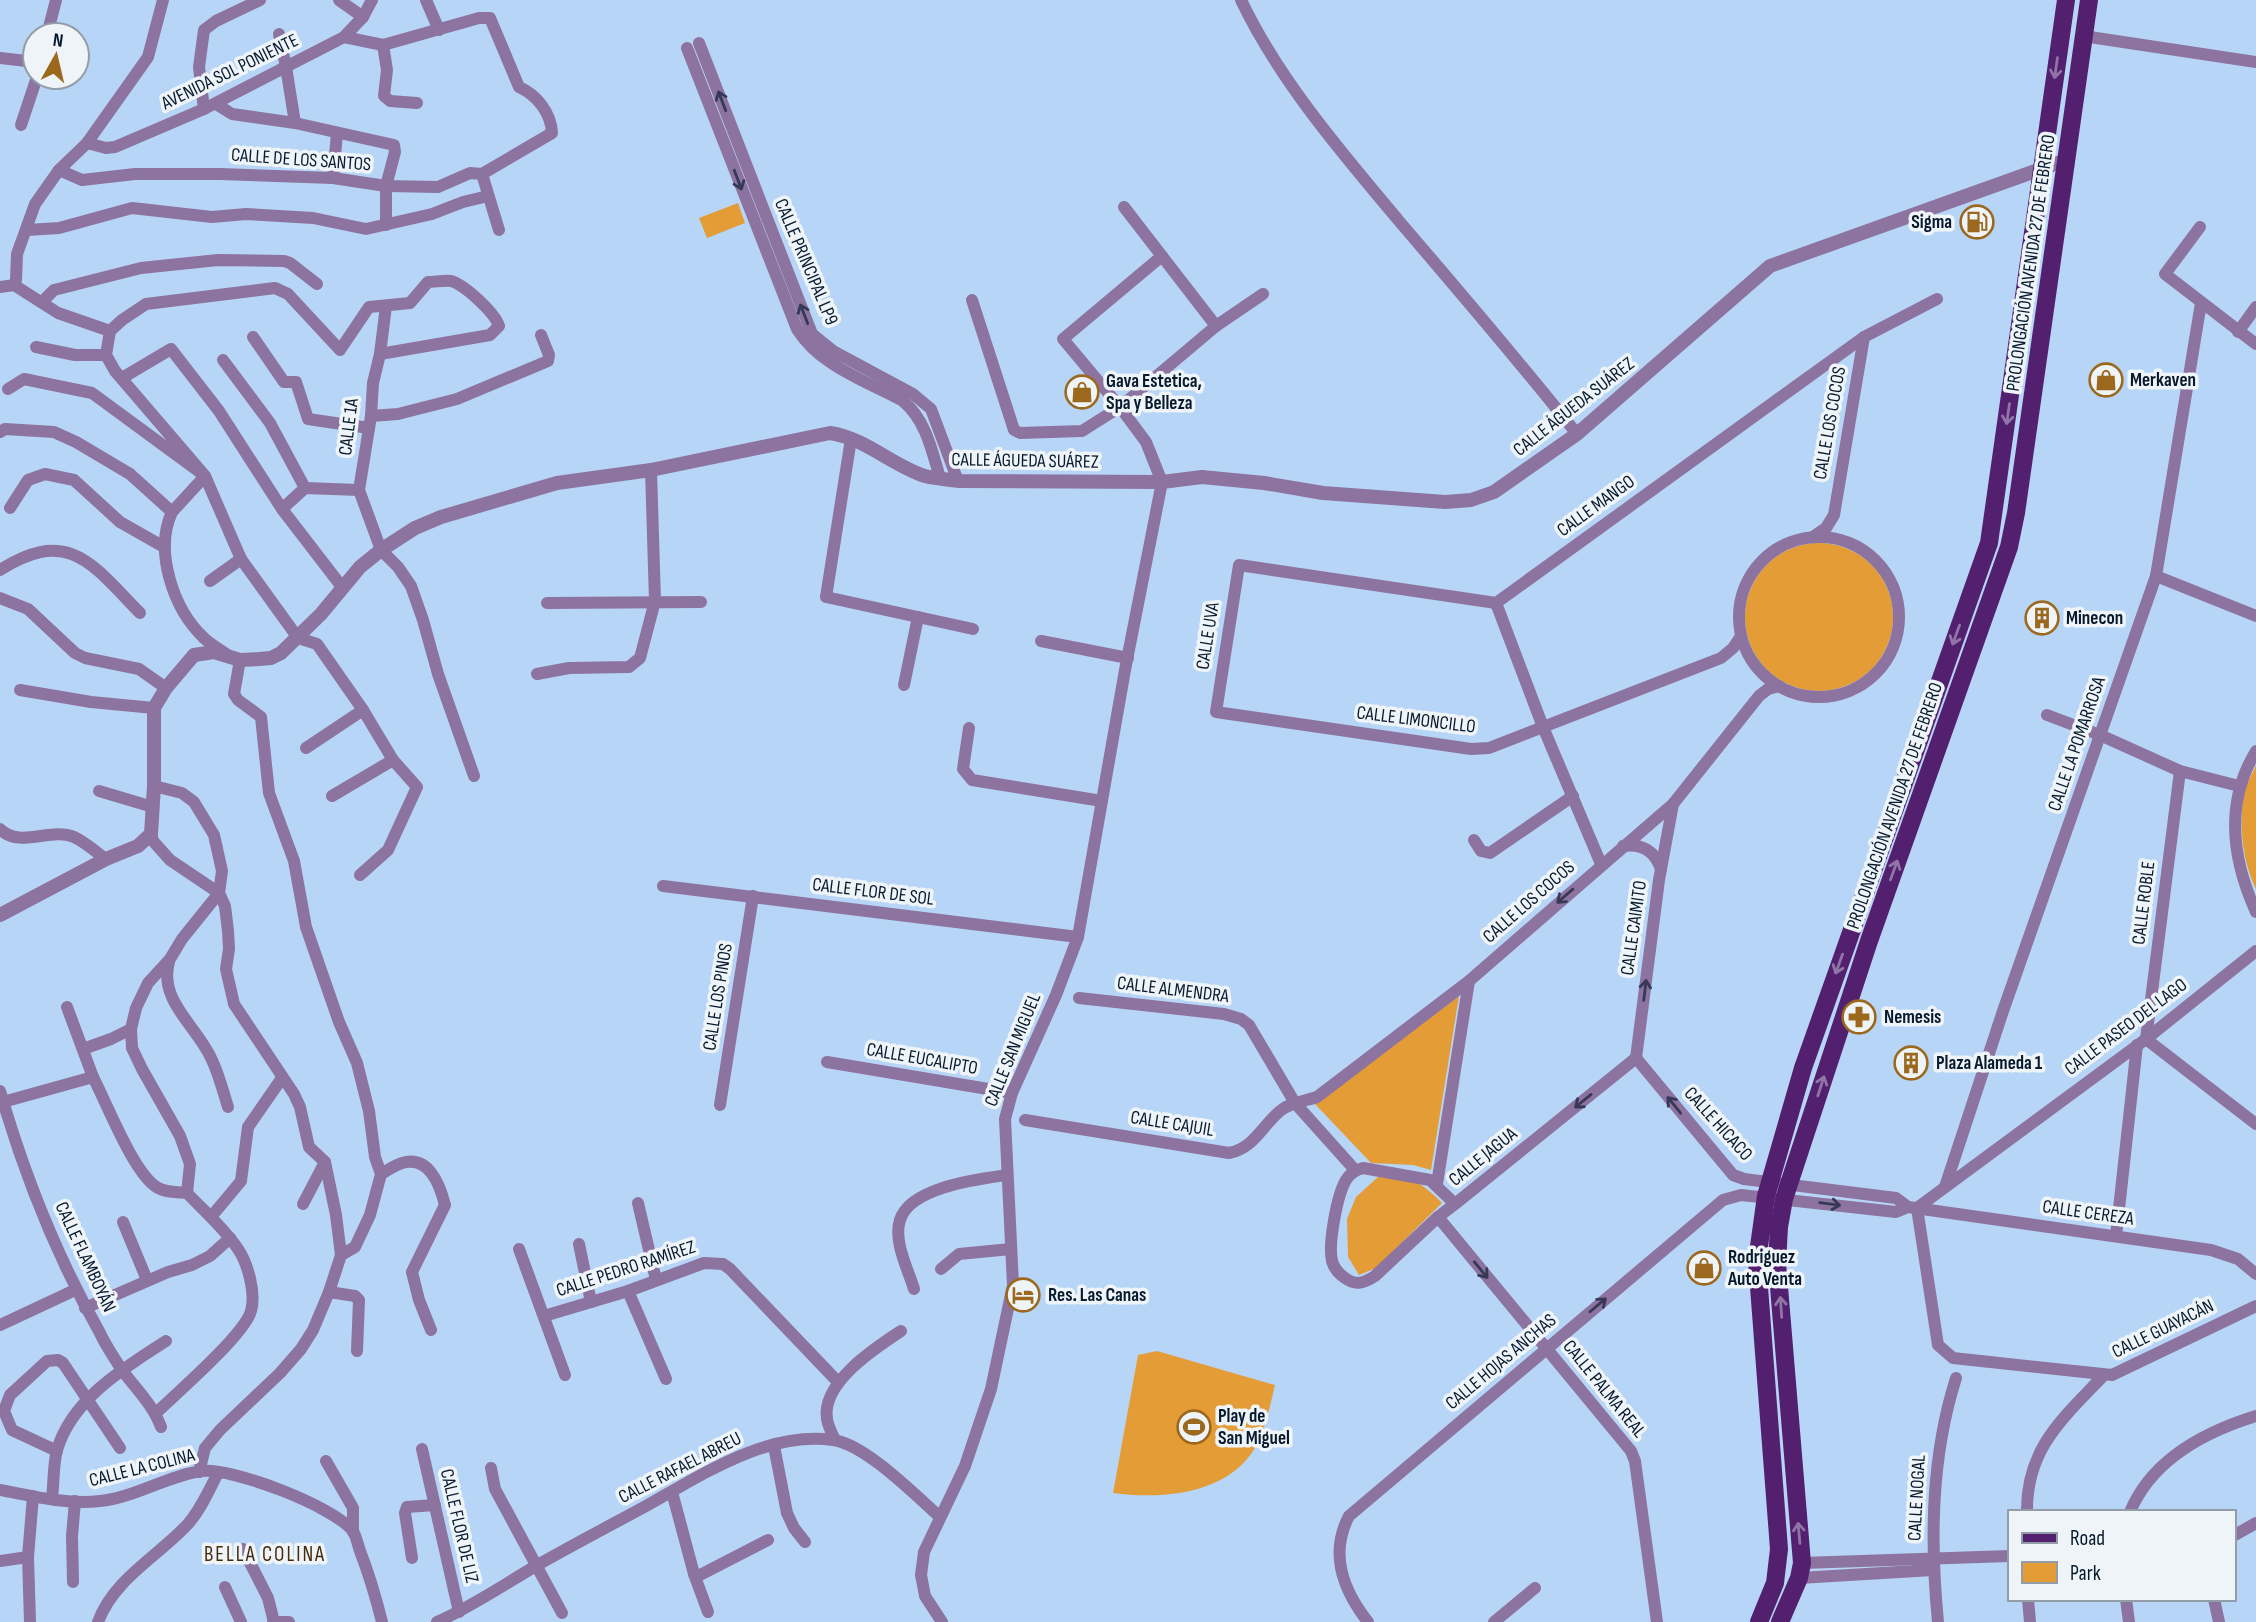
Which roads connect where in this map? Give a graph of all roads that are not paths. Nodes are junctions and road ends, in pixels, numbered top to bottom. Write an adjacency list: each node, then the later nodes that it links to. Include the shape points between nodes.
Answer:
1 (56, 0): 11 (street)
2 (163, 0): 28 (street, via 148,57)
3 (260, 0): 24 (street, via 204,30 199,67)
4 (339, 0): 10 (street)
5 (372, 0): 10 (street, AVENIDA SOL PONIENTE)
6 (426, 0): 12 (street)
7 (1241, 0): 68 (street, via 1296,92 1354,167)
8 (2066, 0): 30 (main road, PROLONGACIÓN AVENIDA 27 DE FEBRERO, one-way to 30)
9 (2089, 0): 14 (main road, PROLONGACIÓN AVENIDA 27 DE FEBRERO)
10 (362, 17): 15 (street, AVENIDA SOL PONIENTE)
11 (51, 21)
12 (439, 30): 16 (street); 32 (street, CALLE DE LOS SANTOS, via 490,18 519,87 533,93 552,123 552,133)
13 (279, 34): 21 (street)
14 (2084, 36): 20 (street); 29 (main road, PROLONGACIÓN AVENIDA 27 DE FEBRERO)
15 (344, 37): 16 (street); 21 (street, AVENIDA SOL PONIENTE)
16 (383, 45): 23 (street, via 387,70 384,96 390,101)
17 (693, 45): 69 (street, CALLE PRINCIPAL LP9, via 812,334 833,351 923,402 930,410)
18 (1, 61): 19 (street)
19 (21, 62)
20 (2256, 62)
21 (286, 67): 24 (street, AVENIDA SOL PONIENTE); 25 (street)
22 (34, 91): 26 (street)
23 (417, 103)
24 (210, 106): 25 (street, via 232,114); 28 (street, AVENIDA SOL PONIENTE, via 115,147)
25 (295, 123): 27 (street)
26 (22, 125)
27 (337, 133): 33 (street); 34 (street, via 394,145)
28 (87, 143): 31 (street)
29 (2066, 160): 30 (street, CALLE ÁGUEDA SUÁREZ); 174 (main road, PROLONGACIÓN AVENIDA 27 DE FEBRERO, one-way to 29, via 2009,547)
30 (2041, 169): 68 (street, CALLE ÁGUEDA SUÁREZ, via 1770,266); 174 (main road, PROLONGACIÓN AVENIDA 27 DE FEBRERO, one-way to 174, via 1989,543 1802,1068)
31 (59, 170): 33 (street, CALLE DE LOS SANTOS, via 82,180 135,174); 39 (street, via 35,204)
32 (482, 174): 34 (street, CALLE DE LOS SANTOS, via 470,173 438,187); 35 (street)
33 (332, 178): 34 (street, CALLE DE LOS SANTOS)
34 (386, 186): 37 (street)
35 (488, 196): 37 (street); 40 (street)
36 (1124, 207): 41 (street)
37 (386, 225): 39 (street, via 366,229 313,218 212,217 132,208 59,228)
38 (2200, 227): 49 (street, via 2165,274)
39 (27, 230): 43 (street, via 17,254)
40 (499, 230)
41 (1162, 256): 52 (street); 65 (street, via 1063,339)
42 (317, 284): 48 (street, via 284,261 218,260 141,268 54,290)
43 (14, 285): 44 (street); 48 (street)
44 (0, 287)
45 (1263, 294): 52 (street)
46 (1937, 299): 57 (street, CALLE MANGO)
47 (972, 300): 65 (street, via 1016,432 1082,431)
48 (42, 302): 53 (street, via 58,313)
49 (2201, 303): 54 (street); 88 (street, CALLE LA POMARROSA)
50 (386, 306): 53 (street, via 369,307 340,350 288,294 275,288 146,304); 60 (street, CALLE 1A); 60 (street, via 410,303 428,282 452,281 488,307 499,327 490,335)
51 (2256, 307): 54 (street)
52 (1216, 327): 65 (street)
53 (110, 331): 61 (street)
54 (2238, 332): 58 (street)
55 (541, 335): 66 (street, via 548,361 437,405)
56 (253, 337): 66 (street, via 284,382 296,382 308,419)
57 (1864, 337): 81 (street, CALLE LOS COCOS); 95 (street, CALLE MANGO)
58 (2256, 344)
59 (36, 347): 61 (street, via 75,355)
60 (380, 354): 66 (street, CALLE 1A)
61 (106, 355): 63 (street)
62 (222, 360): 76 (street, via 270,423)
63 (122, 378): 72 (street); 79 (street, via 171,349 219,411)
64 (8, 388): 72 (street, via 24,379 92,393)
65 (1120, 407): 75 (street, via 1146,442)
66 (370, 422): 77 (street, CALLE 1A)
67 (0, 432): 80 (street, via 54,432 130,474)
68 (1577, 434): 75 (street, CALLE ÁGUEDA SUÁREZ, via 1494,492 1471,500 1323,494 1202,477)
69 (935, 438): 73 (street, CALLE PRINCIPAL LP9); 74 (street, CALLE PRINCIPAL LP9)
70 (851, 439): 71 (street, CALLE ÁGUEDA SUÁREZ, via 819,434); 73 (street, CALLE ÁGUEDA SUÁREZ, via 903,467); 98 (street, via 826,597)
71 (651, 470): 85 (street, CALLE ÁGUEDA SUÁREZ, via 557,484 442,517); 92 (street)
72 (205, 476): 80 (street); 86 (street)
73 (940, 478): 74 (street, CALLE ÁGUEDA SUÁREZ)
74 (958, 481): 75 (street, CALLE ÁGUEDA SUÁREZ)
75 (1162, 482): 105 (street, CALLE SAN MIGUEL)
76 (305, 488): 77 (street); 79 (street)
77 (359, 490): 85 (street, CALLE 1A)
78 (10, 508): 84 (street, via 29,480 45,474 74,480 120,522)
79 (282, 509): 90 (street)
80 (172, 512): 84 (street)
81 (1834, 515): 82 (street); 83 (street)
82 (1813, 537): 83 (street); 100 (street, via 1770,553 1754,570 1743,590)
83 (1849, 542): 110 (street, via 1886,572 1900,617 1896,641 1869,680 1848,691 1825,696 1801,694)
84 (164, 547): 104 (street, via 180,604 202,636)
85 (381, 550): 90 (street, CALLE ÁGUEDA SUÁREZ); 125 (street, via 411,586)
86 (242, 559): 89 (street); 101 (street)
87 (0, 569): 96 (street, via 40,551 74,554 91,563)
88 (2155, 576): 97 (street); 120 (street, CALLE LA POMARROSA)
89 (210, 582)
90 (342, 587): 101 (street, CALLE ÁGUEDA SUÁREZ)
91 (0, 598): 111 (street, via 28,609 75,653 139,669)
92 (655, 601): 93 (street); 94 (street); 108 (street, via 635,664)
93 (701, 602)
94 (547, 603)
95 (1496, 603): 116 (street, CALLE UVA, via 1239,565); 118 (street)
96 (140, 613)
97 (2256, 616)
98 (918, 617): 99 (street); 109 (street)
99 (973, 629)
100 (1741, 636): 103 (street, CALLE LIMONCILLO); 106 (street)
101 (298, 638): 104 (street, CALLE ÁGUEDA SUÁREZ, via 271,658); 115 (street, via 317,644)
102 (1041, 641): 105 (street)
103 (1721, 657): 106 (street, CALLE LIMONCILLO); 118 (street, CALLE LIMONCILLO)
104 (234, 658): 111 (street, CALLE ÁGUEDA SUÁREZ, via 214,652 194,655); 169 (street, via 234,694 261,717 269,793 294,862 306,927 357,1063)
105 (1128, 658): 131 (street, CALLE SAN MIGUEL)
106 (1751, 658): 107 (street)
107 (1762, 673): 110 (street); 113 (street)
108 (537, 674)
109 (904, 685)
110 (1779, 685): 113 (street, CALLE LOS COCOS)
111 (166, 688): 114 (street, CALLE ÁGUEDA SUÁREZ)
112 (20, 690): 114 (street)
113 (1759, 696): 132 (street, CALLE LOS COCOS)
114 (154, 708): 126 (street)
115 (363, 710): 121 (street); 123 (street)
116 (1216, 712): 118 (street, CALLE LIMONCILLO, via 1471,748 1489,748)
117 (2047, 715): 120 (street)
118 (1543, 727): 130 (street)
119 (969, 728): 131 (street, via 963,769 972,780)
120 (2100, 735): 124 (street); 173 (street, CALLE LA POMARROSA)
121 (306, 748)
122 (2256, 751): 127 (street)
123 (393, 760): 129 (street); 141 (street, via 417,788 388,850)
124 (2180, 771): 127 (street); 154 (street, CALLE ROBLE)
125 (474, 776)
126 (154, 786): 133 (street); 143 (street, via 182,793 205,817 222,871)
127 (2239, 786): 145 (street, via 2234,839 2238,866)
128 (99, 791): 133 (street)
129 (332, 796)
130 (1573, 796): 136 (street, via 1490,853 1480,851); 139 (street)
131 (1102, 801): 147 (street, CALLE SAN MIGUEL)
132 (1673, 804): 137 (street, CALLE LOS COCOS); 140 (street, CALLE CAIMITO)
133 (153, 807): 135 (street)
134 (0, 829): 138 (street, via 18,837 55,833 74,837)
135 (151, 834): 138 (street, via 138,846); 143 (street, via 170,860)
136 (1474, 840)
137 (1623, 846): 139 (street, CALLE LOS COCOS); 140 (street, via 1644,847 1656,856)
138 (106, 859): 146 (street)
139 (1601, 864): 150 (street, CALLE LOS COCOS, one-way to 150)
140 (1661, 869): 156 (street, CALLE CAIMITO, one-way to 140)
141 (360, 875)
142 (663, 886): 144 (street, CALLE FLOR DE SOL)
143 (219, 893): 149 (street); 159 (street, via 225,906 226,969 234,1004)
144 (753, 896): 147 (street, CALLE FLOR DE SOL); 163 (street, CALLE LOS PINOS)
145 (2256, 912)
146 (0, 915)
147 (1078, 937): 160 (street, CALLE SAN MIGUEL)
148 (2256, 951): 154 (street, CALLE PASEO DEL LAGO)
149 (170, 959): 153 (street, via 148,982); 164 (street, via 168,987 212,1058)
150 (1469, 981): 162 (street, CALLE LOS COCOS, via 1317,1097); 172 (street)
151 (1079, 998): 162 (street, CALLE ALMENDRA, via 1241,1019 1256,1035)
152 (67, 1007): 155 (street)
153 (131, 1029): 155 (street); 175 (street, via 132,1048 180,1136 190,1164)
154 (2142, 1042): 166 (street); 173 (street, CALLE PASEO DEL LAGO); 184 (street, CALLE ROBLE)
155 (83, 1049): 158 (street)
156 (1636, 1058): 171 (street, CALLE HICACO, one-way to 156, via 1733,1175); 179 (street, CALLE JAGUA, one-way to 179)
157 (827, 1062): 160 (street, CALLE EUCALIPTO)
158 (93, 1077): 161 (street); 175 (street, via 129,1150 154,1185)
159 (282, 1078): 167 (street, via 300,1107 309,1147); 181 (street, via 248,1127 242,1181)
160 (1012, 1093): 170 (street, CALLE SAN MIGUEL, via 1005,1119)
161 (2, 1096): 195 (street, CALLE FLAMBOYÁN, via 22,1161)
162 (1295, 1103): 165 (street, CALLE CAJUIL, via 1280,1111 1251,1143 1229,1153); 168 (street, CALLE ALMENDRA)
163 (720, 1105)
164 (228, 1107)
165 (1025, 1120)
166 (2256, 1124)
167 (325, 1162): 178 (street); 189 (street)
168 (1355, 1170): 172 (street, via 1413,1175); 182 (street, CALLE JAGUA, via 1342,1190 1331,1252 1337,1270 1354,1284 1375,1276)
169 (381, 1174): 189 (street, via 355,1247); 203 (street, via 404,1162 420,1164 433,1173 441,1190 445,1205 412,1272)
170 (1007, 1175): 188 (street, CALLE SAN MIGUEL); 194 (street, via 950,1184 906,1209 900,1219 899,1241)
171 (1744, 1179): 174 (street, CALLE HICACO); 176 (street)
172 (1437, 1184): 179 (street)
173 (1945, 1187): 180 (street, CALLE PASEO DEL LAGO)
174 (1777, 1190): 176 (street); 180 (street, CALLE CEREZA, via 1896,1212); 248 (main road, PROLONGACIÓN AVENIDA 27 DE FEBRERO, one-way to 174, via 1777,1263); 270 (main road, PROLONGACIÓN AVENIDA 27 DE FEBRERO, via 1758,1261 1779,1549 1774,1583)
175 (187, 1193): 181 (street)
176 (1741, 1195): 206 (street, CALLE HOJAS ANCHAS, one-way to 176, via 1723,1200)
177 (638, 1203): 193 (street)
178 (303, 1204)
179 (1455, 1204): 182 (street, CALLE JAGUA)
180 (1912, 1207): 184 (street, CALLE CEREZA); 210 (street, CALLE GUAYACÁN, via 1938,1345 1947,1355)
181 (211, 1217): 185 (street)
182 (1438, 1217): 206 (street, CALLE PALMA REAL, one-way to 206)
183 (123, 1222): 192 (street)
184 (2116, 1236): 191 (street, CALLE CEREZA, via 2226,1254)
185 (230, 1238): 192 (street, via 210,1256); 215 (street, via 248,1271 252,1309 215,1357)
186 (579, 1244): 198 (street)
187 (519, 1249): 201 (street)
188 (1011, 1249): 190 (street, via 959,1254); 235 (street, CALLE SAN MIGUEL, via 1013,1285 991,1390 965,1466)
189 (341, 1255): 197 (street)
190 (941, 1269)
191 (2256, 1274)
192 (147, 1280): 200 (street)
193 (656, 1280): 196 (street, CALLE PEDRO RAMÍREZ); 213 (street, CALLE PEDRO RAMÍREZ, via 704,1263 723,1264)
194 (914, 1289)
195 (75, 1290): 200 (street, CALLE FLAMBOYÁN); 202 (street)
196 (628, 1291): 198 (street, CALLE PEDRO RAMÍREZ); 211 (street)
197 (329, 1292): 207 (street, via 359,1300); 225 (street, via 301,1349 205,1448)
198 (591, 1302): 201 (street, CALLE PEDRO RAMÍREZ)
199 (2256, 1306): 210 (street, CALLE GUAYACÁN)
200 (85, 1308): 208 (street, CALLE FLAMBOYÁN)
201 (544, 1316): 209 (street)
202 (0, 1325)
203 (431, 1330)
204 (901, 1331): 213 (street, via 875,1347)
205 (166, 1341): 208 (street)
206 (1546, 1349): 267 (street, CALLE HOJAS ANCHAS, via 1349,1516 1342,1529 1341,1573 1348,1594); 269 (street, CALLE PALMA REAL, via 1631,1451)
207 (357, 1351)
208 (122, 1370): 214 (street); 215 (street, CALLE FLAMBOYÁN)
209 (565, 1375)
210 (2103, 1376): 233 (street, via 2053,1429 2034,1464)
211 (666, 1378)
212 (1955, 1378): 246 (street, CALLE NOGAL, via 1939,1441)
213 (838, 1382): 218 (street, via 827,1408)
214 (88, 1400): 220 (street); 222 (street); 222 (street, via 63,1363 52,1360 10,1395 4,1411 12,1430)
215 (156, 1413): 217 (street, CALLE FLAMBOYÁN)
216 (2256, 1416): 234 (street, via 2188,1445 2162,1464)
217 (161, 1427)
218 (835, 1440): 219 (street, CALLE RAFAEL ABREU); 235 (street, CALLE RAFAEL ABREU, via 860,1451)
219 (774, 1446): 228 (street, CALLE RAFAEL ABREU, via 728,1462); 240 (street, via 787,1513)
220 (120, 1448)
221 (422, 1448): 232 (street, CALLE FLOR DE LIZ)
222 (57, 1451): 230 (street)
223 (326, 1461): 237 (street, via 353,1508)
224 (491, 1468): 247 (street, via 495,1489)
225 (199, 1472): 226 (street, CALLE LA COLINA); 231 (street, CALLE LA COLINA, via 108,1500)
226 (218, 1473): 237 (street, CALLE LA COLINA, via 260,1481 329,1514); 260 (street, via 189,1523 117,1589)
227 (0, 1490): 229 (street, CALLE LA COLINA)
228 (672, 1492): 247 (street, CALLE RAFAEL ABREU); 249 (street)
229 (33, 1496): 230 (street, CALLE LA COLINA); 243 (street)
230 (52, 1498): 231 (street, CALLE LA COLINA)
231 (75, 1501): 250 (street)
232 (435, 1505): 244 (street, via 407,1507); 256 (street, CALLE FLOR DE LIZ)
233 (2027, 1510)
234 (2131, 1510)
235 (940, 1517): 266 (street, CALLE SAN MIGUEL, via 921,1575 925,1596)
236 (2256, 1523): 238 (street)
237 (353, 1532): 264 (street)
238 (2235, 1535)
239 (768, 1539): 249 (street)
240 (805, 1542)
241 (243, 1549): 262 (street, via 268,1598)
242 (2008, 1556): 246 (street)
243 (27, 1557): 245 (street); 259 (street)
244 (412, 1558)
245 (0, 1561)
246 (1933, 1564): 248 (street); 272 (street, CALLE NOGAL)
247 (537, 1566): 256 (street, CALLE RAFAEL ABREU); 258 (street)
248 (1800, 1571): 271 (main road, PROLONGACIÓN AVENIDA 27 DE FEBRERO)
249 (694, 1574): 257 (street)
250 (73, 1582)
251 (225, 1587): 261 (street)
252 (1535, 1588): 268 (street)
253 (2028, 1601): 273 (street)
254 (2126, 1601): 274 (street)
255 (2214, 1601): 275 (street)
256 (459, 1612): 265 (street, CALLE RAFAEL ABREU)
257 (708, 1612)
258 (562, 1613)
259 (30, 1622)
260 (98, 1622)
261 (241, 1622)
262 (274, 1622): 263 (street)
263 (289, 1622)
264 (382, 1622)
265 (437, 1622)
266 (942, 1622)
267 (1368, 1622)
268 (1494, 1622)
269 (1657, 1622)
270 (1759, 1622)
271 (1780, 1622)
272 (1938, 1622)
273 (2030, 1622)
274 (2129, 1622)
275 (2219, 1622)

